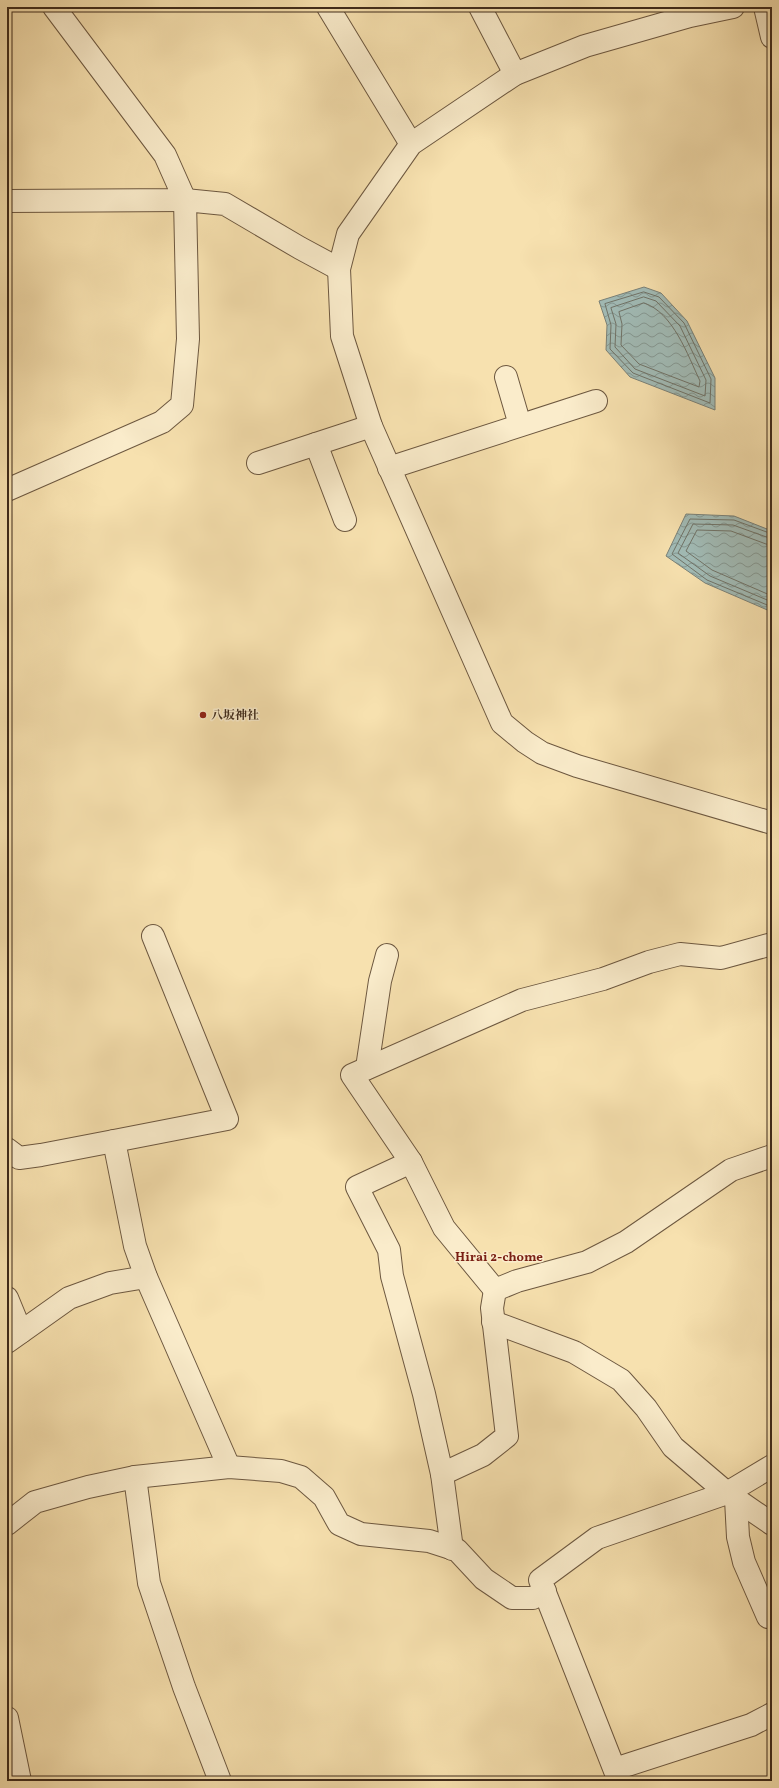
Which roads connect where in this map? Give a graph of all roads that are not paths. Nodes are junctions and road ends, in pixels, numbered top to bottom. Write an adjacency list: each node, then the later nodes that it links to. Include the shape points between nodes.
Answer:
1 (54, 7): 9 (street, via 165,154)
2 (328, 7): 8 (street)
3 (480, 7): 7 (street)
4 (733, 7): 7 (street, via 690,16 585,46)
5 (764, 7): 6 (street)
6 (772, 37)
7 (515, 74): 8 (street)
8 (411, 144): 11 (street, via 348,234)
9 (185, 200): 10 (street); 11 (street, via 225,204); 19 (street, via 188,339 182,405 162,422)
10 (7, 201)
11 (339, 269): 15 (street, via 342,336)
12 (506, 377): 14 (street)
13 (596, 401): 14 (street)
14 (520, 425): 18 (street)
15 (371, 426): 16 (street); 18 (street)
16 (316, 444): 17 (street); 20 (street)
17 (258, 463)
18 (390, 468): 21 (street, via 502,723 542,753)
19 (7, 490)
20 (345, 520)
21 (772, 823)
22 (152, 936): 26 (street, via 227,1119)
23 (772, 944): 25 (street, via 721,958 680,954 603,979 522,1000)
24 (387, 955): 25 (street, via 380,981)
25 (367, 1068): 29 (street, via 352,1075)
26 (114, 1141): 27 (street, via 19,1158); 30 (street, via 135,1246)
27 (7, 1149)
28 (772, 1156): 31 (street, via 731,1170 626,1242 587,1262 517,1281)
29 (411, 1162): 31 (street, via 444,1228); 37 (street, via 357,1187 389,1250 392,1276 424,1394)
30 (146, 1277): 34 (street, via 110,1283 69,1298); 36 (street)
31 (495, 1290): 33 (street, via 492,1308)
32 (7, 1298): 34 (street)
33 (494, 1322): 37 (street, via 507,1436 482,1455); 39 (street, via 574,1352 621,1380 646,1408 674,1447)
34 (14, 1337)
35 (772, 1466): 39 (street)
36 (229, 1467): 38 (street); 42 (street, via 281,1471 302,1477 324,1497 339,1524 361,1534 428,1541)
37 (442, 1474): 42 (street)
38 (135, 1477): 40 (street, via 88,1486 35,1502); 49 (street, via 149,1583 184,1687)
39 (732, 1496): 41 (street); 43 (street, via 597,1538 540,1580); 44 (street, via 744,1562)
40 (7, 1524)
41 (772, 1524)
42 (452, 1548): 43 (street, via 457,1550 484,1579 512,1598 533,1598)
43 (545, 1591): 47 (street)
44 (768, 1617)
45 (772, 1714): 47 (street, via 751,1725)
46 (7, 1718): 48 (street)
47 (617, 1775)
48 (20, 1781)
49 (220, 1781)

